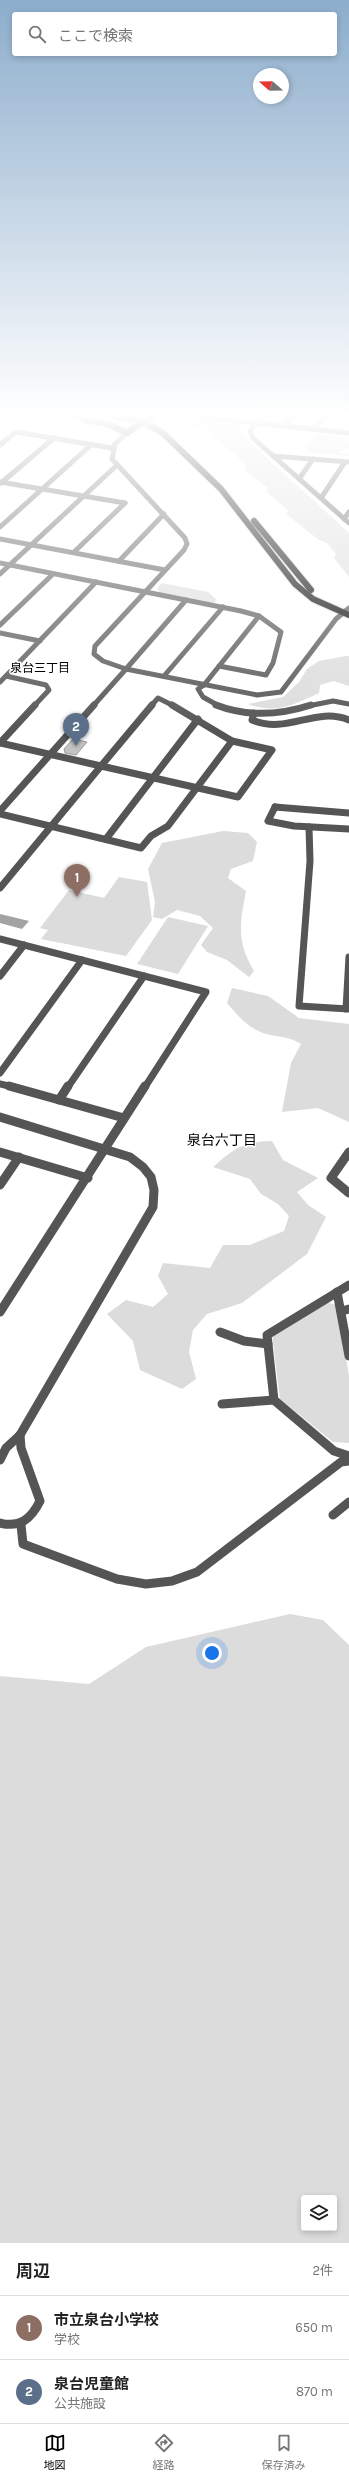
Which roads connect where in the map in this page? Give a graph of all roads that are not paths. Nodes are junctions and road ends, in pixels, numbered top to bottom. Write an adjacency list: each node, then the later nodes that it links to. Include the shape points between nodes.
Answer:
1 (8, 520): 8 (street)
2 (58, 520): 10 (street)
3 (108, 520): 11 (street)
4 (159, 520): 12 (street)
5 (169, 520): 15 (street, via 187,544)
6 (245, 520): 22 (main road, via 295,584 313,599)
7 (254, 520): 22 (main road, via 309,588)
8 (0, 527)
9 (0, 538): 10 (street)
10 (32, 544): 11 (street); 14 (street)
11 (74, 552): 12 (street)
12 (119, 561): 15 (street)
13 (0, 564): 14 (street)
14 (9, 565): 16 (street); 17 (street)
15 (165, 570): 19 (street)
16 (0, 574)
17 (53, 574): 18 (street); 24 (street)
18 (96, 582): 19 (street); 26 (street)
19 (146, 592): 20 (street); 28 (street, via 95,646 94,654 103,661)
20 (186, 600): 21 (street); 28 (street)
21 (223, 607): 23 (street); 30 (street)
22 (347, 611): 32 (street, via 281,692 257,695)
23 (259, 616): 27 (street); 27 (street, via 281,632 273,663 266,675)
24 (0, 625)
25 (0, 633): 26 (street)
26 (40, 641): 29 (street)
27 (218, 666): 32 (street)
28 (126, 669): 30 (street); 39 (street)
29 (6, 676): 31 (street); 38 (street, via 46,685 49,690)
30 (164, 676): 32 (street)
31 (0, 682)
32 (204, 685): 34 (street, via 198,689 200,696 207,702)
33 (349, 704): 34 (street, via 331,701 287,712)
34 (254, 713): 36 (street, via 252,720 259,724 285,726 321,716 333,715)
35 (198, 719): 37 (street); 40 (street, via 158,698); 41 (street)
36 (349, 720)
37 (232, 741): 42 (street); 42 (street, via 272,750 238,797)
38 (0, 743): 39 (street)
39 (50, 754): 40 (street); 43 (street)
40 (101, 766): 41 (street); 46 (street)
41 (155, 778): 42 (street); 49 (street)
42 (196, 788): 49 (street, via 168,826 151,836 141,848)
43 (0, 811)
44 (349, 813): 47 (street, via 275,807 268,821)
45 (0, 814): 46 (street)
46 (51, 826): 49 (street); 50 (street)
47 (308, 827): 48 (street); 57 (street, via 310,861 299,1006)
48 (349, 829)
49 (106, 839)
50 (0, 888)
51 (0, 938): 52 (street)
52 (24, 945): 54 (street); 55 (street)
53 (349, 957): 57 (street)
54 (82, 960): 56 (street); 58 (street)
55 (0, 976)
56 (144, 976): 60 (street); 62 (street, via 206,992)
57 (348, 1009)
58 (0, 1073)
59 (0, 1084): 60 (street)
60 (59, 1100): 62 (street)
61 (0, 1117): 63 (street)
62 (124, 1118): 63 (street)
63 (106, 1147): 67 (street); 79 (street, via 130,1157 145,1167 155,1189 153,1206)
64 (0, 1152): 66 (street)
65 (349, 1152): 69 (street, via 331,1178)
66 (19, 1157): 67 (street); 68 (street)
67 (88, 1178): 72 (street)
68 (0, 1185)
69 (349, 1193)
70 (349, 1285): 71 (street)
71 (338, 1292): 73 (street); 75 (street, via 267,1335)
72 (0, 1310)
73 (345, 1310): 76 (street)
74 (220, 1332): 75 (street, via 244,1341)
75 (268, 1344): 77 (street)
76 (349, 1356)
77 (274, 1400): 78 (street); 80 (street, via 334,1451)
78 (222, 1404)
79 (20, 1435): 81 (street, via 6,1448); 86 (street, via 21,1448 40,1501 33,1516)
80 (349, 1456)
81 (0, 1460)
82 (349, 1461): 86 (street, via 341,1462 197,1572 173,1580 147,1584 124,1580 23,1544)
83 (349, 1502): 84 (street)
84 (333, 1515)
85 (0, 1523): 86 (street, via 8,1526)
86 (21, 1525)

